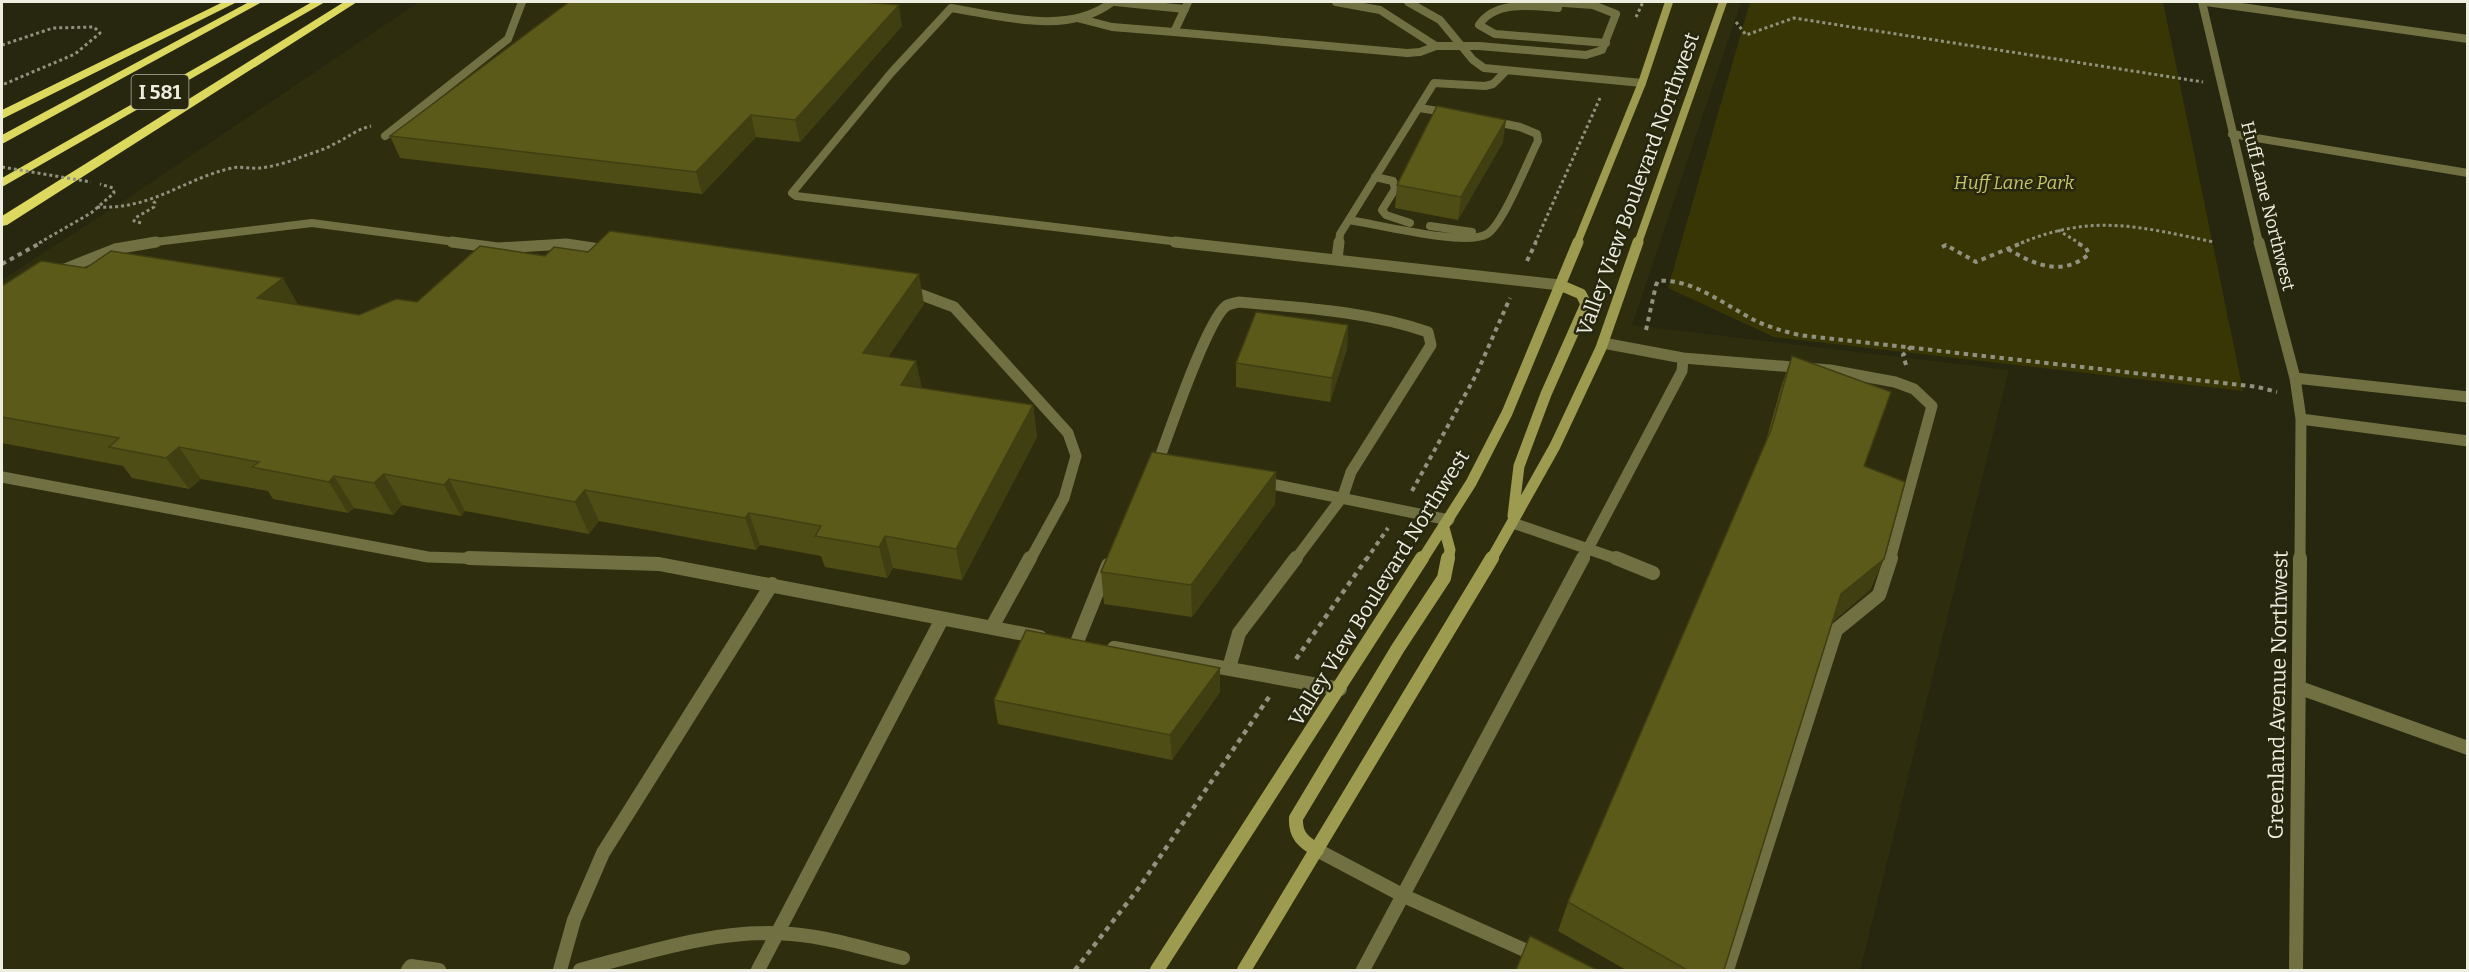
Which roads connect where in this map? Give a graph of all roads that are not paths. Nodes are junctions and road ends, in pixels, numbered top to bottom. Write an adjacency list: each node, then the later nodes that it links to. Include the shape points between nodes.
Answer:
1 (233, 2): 25 (highway)
2 (256, 2): 30 (highway, I 581)
3 (320, 2): 33 (highway, I 581)
4 (351, 2): 35 (highway)
5 (522, 2): 29 (street, via 508,39)
6 (1114, 2): 14 (street); 16 (street)
7 (1336, 2): 21 (street, via 1380,10)
8 (1408, 2): 20 (street, via 1437,17)
9 (1550, 2): 15 (street, via 1595,6)
10 (1669, 2): 23 (main road, Valley View Boulevard Northwest)
11 (1723, 2): 42 (main road, Valley View Boulevard Northwest)
12 (2204, 2): 18 (street); 28 (street, Huff Lane Northwest)
13 (953, 5): 16 (street, via 1028,18); 38 (street, via 792,193 1044,227)
14 (1186, 5): 17 (street)
15 (1616, 14): 19 (street); 19 (street, via 1505,6 1490,11 1479,25 1495,34)
16 (1080, 19): 17 (street, via 1112,27)
17 (1174, 32): 21 (street, via 1407,52)
18 (2468, 39)
19 (1606, 43): 20 (street, via 1602,50 1586,55)
20 (1461, 45): 21 (street); 22 (street, via 1477,64)
21 (1436, 46)
22 (1505, 72): 23 (street); 24 (street, via 1485,86 1434,83)
23 (1642, 83): 40 (main road, Valley View Boulevard Northwest)
24 (1419, 108): 26 (street); 32 (street)
25 (2, 115)
26 (1458, 115)
27 (1479, 118): 36 (street, via 1520,127 1537,134 1538,141)
28 (2232, 134): 31 (street); 44 (street, Huff Lane Northwest)
29 (384, 136)
30 (2, 140)
31 (2468, 173)
32 (1376, 177): 34 (street); 36 (street, via 1393,181 1395,189 1382,210 1386,215 1425,226)
33 (2, 183)
34 (1349, 220): 36 (street, via 1455,239 1481,238); 38 (street, via 1340,234)
35 (2, 222)
36 (1490, 232)
37 (613, 251): 39 (street, via 566,244 498,248 312,223 115,249)
38 (1336, 259): 40 (street)
39 (44, 278)
40 (1560, 285): 52 (main road, via 1581,294 1586,304 1546,394 1520,466); 53 (main road, Valley View Boulevard Northwest, via 1507,413)
41 (898, 292): 59 (street, via 954,307 1068,434 1076,456 1064,498)
42 (1603, 343): 43 (street); 52 (main road, Valley View Boulevard Northwest, via 1555,446)
43 (1683, 358): 54 (street, via 1682,371); 78 (street, via 1830,370 1895,382 1914,389 1932,406 1879,595 1836,630)
44 (2295, 378): 45 (street); 46 (street, Huff Lane Northwest)
45 (2468, 397)
46 (2301, 419): 47 (street); 62 (street, Greenland Avenue Northwest)
47 (2468, 441)
48 (1143, 476): 51 (street, via 1163,466 1214,325 1225,307 1239,302 1356,315 1405,324 1428,333 1431,345 1351,472)
49 (2, 477): 57 (street, via 428,557 659,564)
50 (1250, 480): 51 (street)
51 (1343, 496): 53 (street); 61 (street, via 1239,633)
52 (1513, 523): 54 (street); 65 (main road, Valley View Boulevard Northwest)
53 (1447, 524): 63 (main road, Valley View Boulevard Northwest); 65 (main road, via 1450,550 1444,578 1296,818 1297,836)
54 (1588, 547): 56 (street); 66 (street)
55 (1112, 553): 60 (street)
56 (1653, 573)
57 (772, 584): 58 (street); 72 (street, via 603,853 574,920)
58 (942, 619): 59 (street); 67 (street)
59 (992, 627): 60 (street)
60 (1077, 642): 61 (street)
61 (1229, 668): 63 (street)
62 (2300, 688): 64 (street); 79 (street, Greenland Avenue Northwest)
63 (1340, 689): 75 (main road, Valley View Boulevard Northwest)
64 (2468, 748)
65 (1317, 850): 66 (street); 76 (main road, Valley View Boulevard Northwest)
66 (1404, 896): 69 (street); 77 (street)
67 (778, 933): 68 (street); 73 (street, via 705,941); 74 (street)
68 (903, 958)
69 (1549, 961)
70 (408, 970): 71 (street, via 411,966)
71 (439, 970)
72 (560, 970)
73 (580, 970)
74 (758, 970)
75 (1157, 970)
76 (1245, 970)
77 (1363, 970)
78 (1727, 970)
79 (2296, 970)

